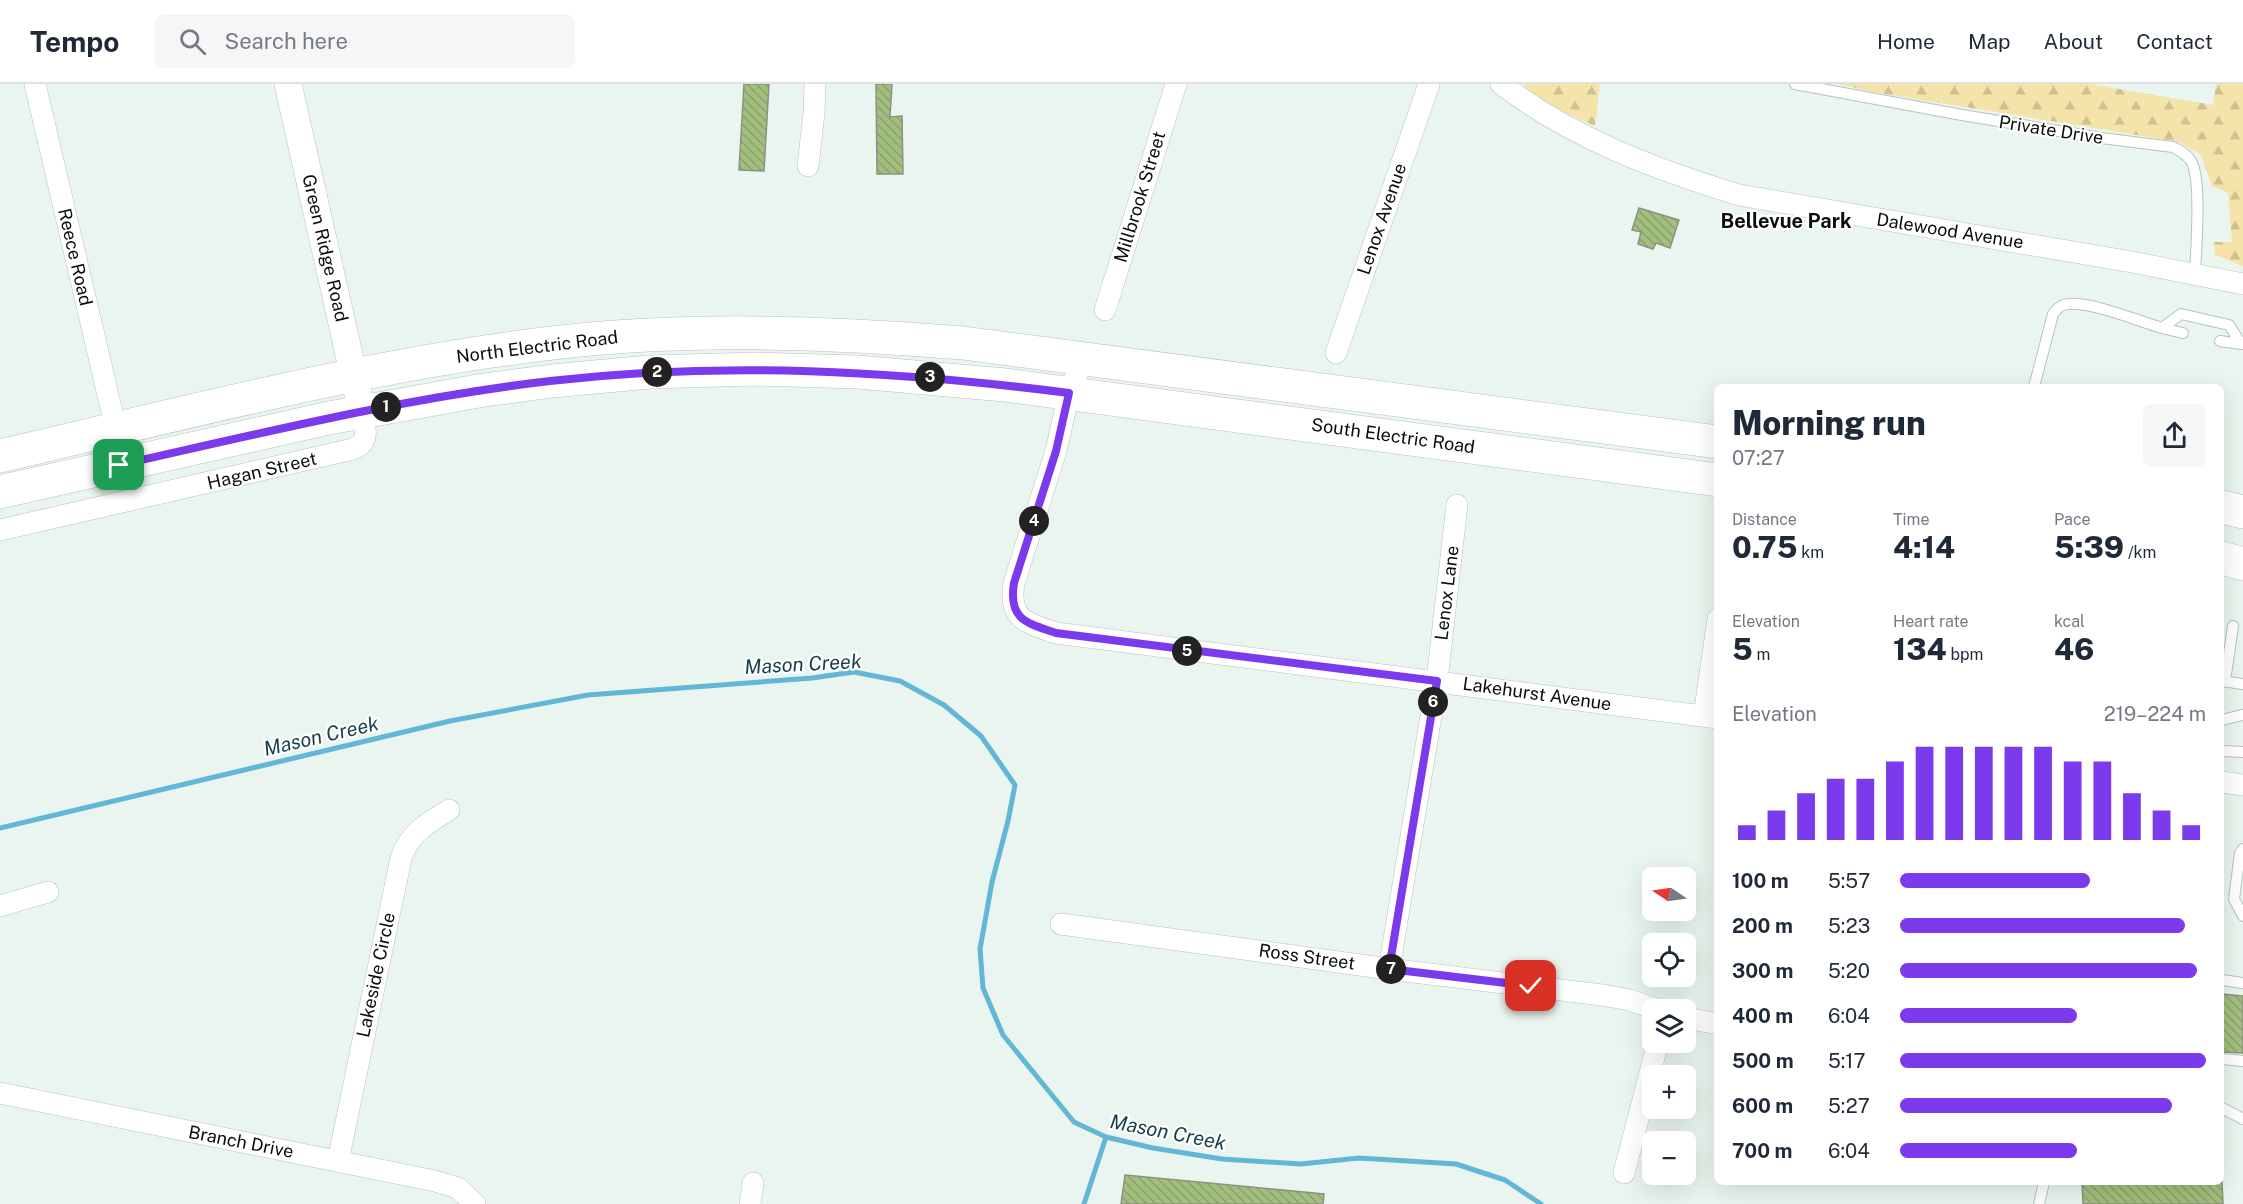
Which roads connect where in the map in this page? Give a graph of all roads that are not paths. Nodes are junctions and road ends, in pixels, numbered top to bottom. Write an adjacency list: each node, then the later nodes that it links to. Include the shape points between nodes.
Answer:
1 (35, 84): 22 (street, Reece Road)
2 (288, 84): 18 (street, Green Ridge Road)
3 (815, 84): 8 (street)
4 (1176, 84): 11 (street, Millbrook Street)
5 (1429, 84): 16 (street, Lenox Avenue)
6 (1501, 84): 9 (street, Dalewood Avenue, via 1563,126 1631,158 1739,195)
7 (1795, 84): 9 (lane, Private Drive, via 1962,115 2173,147 2183,152 2195,170)
8 (808, 166)
9 (2195, 273): 10 (street, Dalewood Avenue)
10 (2243, 284)
11 (1105, 310)
12 (2162, 328): 13 (lane); 15 (lane, via 2181,314 2229,325); 19 (lane, via 2094,308 2068,303 2059,306 2053,314)
13 (2183, 333)
14 (2220, 341): 15 (lane)
15 (2242, 344)
16 (1336, 354)
17 (1084, 358): 18 (main road, North Electric Road, via 860,335 724,332 554,343); 20 (street); 23 (main road, South Electric Road)
18 (355, 375): 21 (street, Green Ridge Road); 22 (main road, North Electric Road)
19 (2035, 384)
20 (1069, 393): 21 (main road, North Electric Road, via 903,375 790,369 649,372 484,390); 26 (main road, South Electric Road); 38 (street, Lakehurst Avenue, via 1056,451 1014,583 1012,598 1023,619 1056,633)
21 (362, 411): 25 (main road, North Electric Road); 28 (street, Hagan Street, via 366,435 358,447)
22 (116, 429): 24 (main road, North Electric Road)
23 (1714, 441)
24 (0, 456)
25 (119, 465): 27 (main road, North Electric Road); 28 (street)
26 (1714, 479)
27 (0, 492)
28 (128, 502): 32 (street, Hagan Street)
29 (1457, 505): 38 (street, Lenox Lane)
30 (2224, 507): 31 (main road)
31 (2243, 512)
32 (0, 530)
33 (2224, 559): 34 (main road)
34 (2243, 564)
35 (2233, 626): 37 (lane)
36 (1714, 675): 42 (street)
37 (2224, 676)
38 (1437, 681): 42 (street, Lakehurst Avenue); 54 (street)
39 (2224, 681): 40 (lane)
40 (2243, 684)
41 (2242, 715): 43 (lane)
42 (1711, 717)
43 (2224, 720)
44 (2224, 751): 45 (lane)
45 (2243, 752)
46 (2224, 782): 47 (street)
47 (2243, 785)
48 (449, 810): 66 (street, Lakeside Circle, via 412,837 401,858)
49 (2243, 849): 52 (lane, via 2234,899)
50 (48, 892): 51 (street)
51 (0, 906)
52 (2243, 916)
53 (1061, 924): 54 (street, Ross Street)
54 (1389, 969): 57 (street, Ross Street, via 1602,995)
55 (2224, 980): 56 (lane)
56 (2243, 983)
57 (1642, 1004)
58 (1696, 1020): 59 (street)
59 (1714, 1023)
60 (1655, 1053): 67 (street)
61 (2224, 1059): 62 (lane)
62 (2243, 1060)
63 (0, 1094): 66 (street, Branch Drive)
64 (2224, 1109): 65 (lane)
65 (2243, 1119)
66 (338, 1161): 69 (street, Branch Drive, via 458,1188)
67 (1624, 1173)
68 (2043, 1185): 70 (lane)
69 (475, 1204)
70 (2039, 1204)

